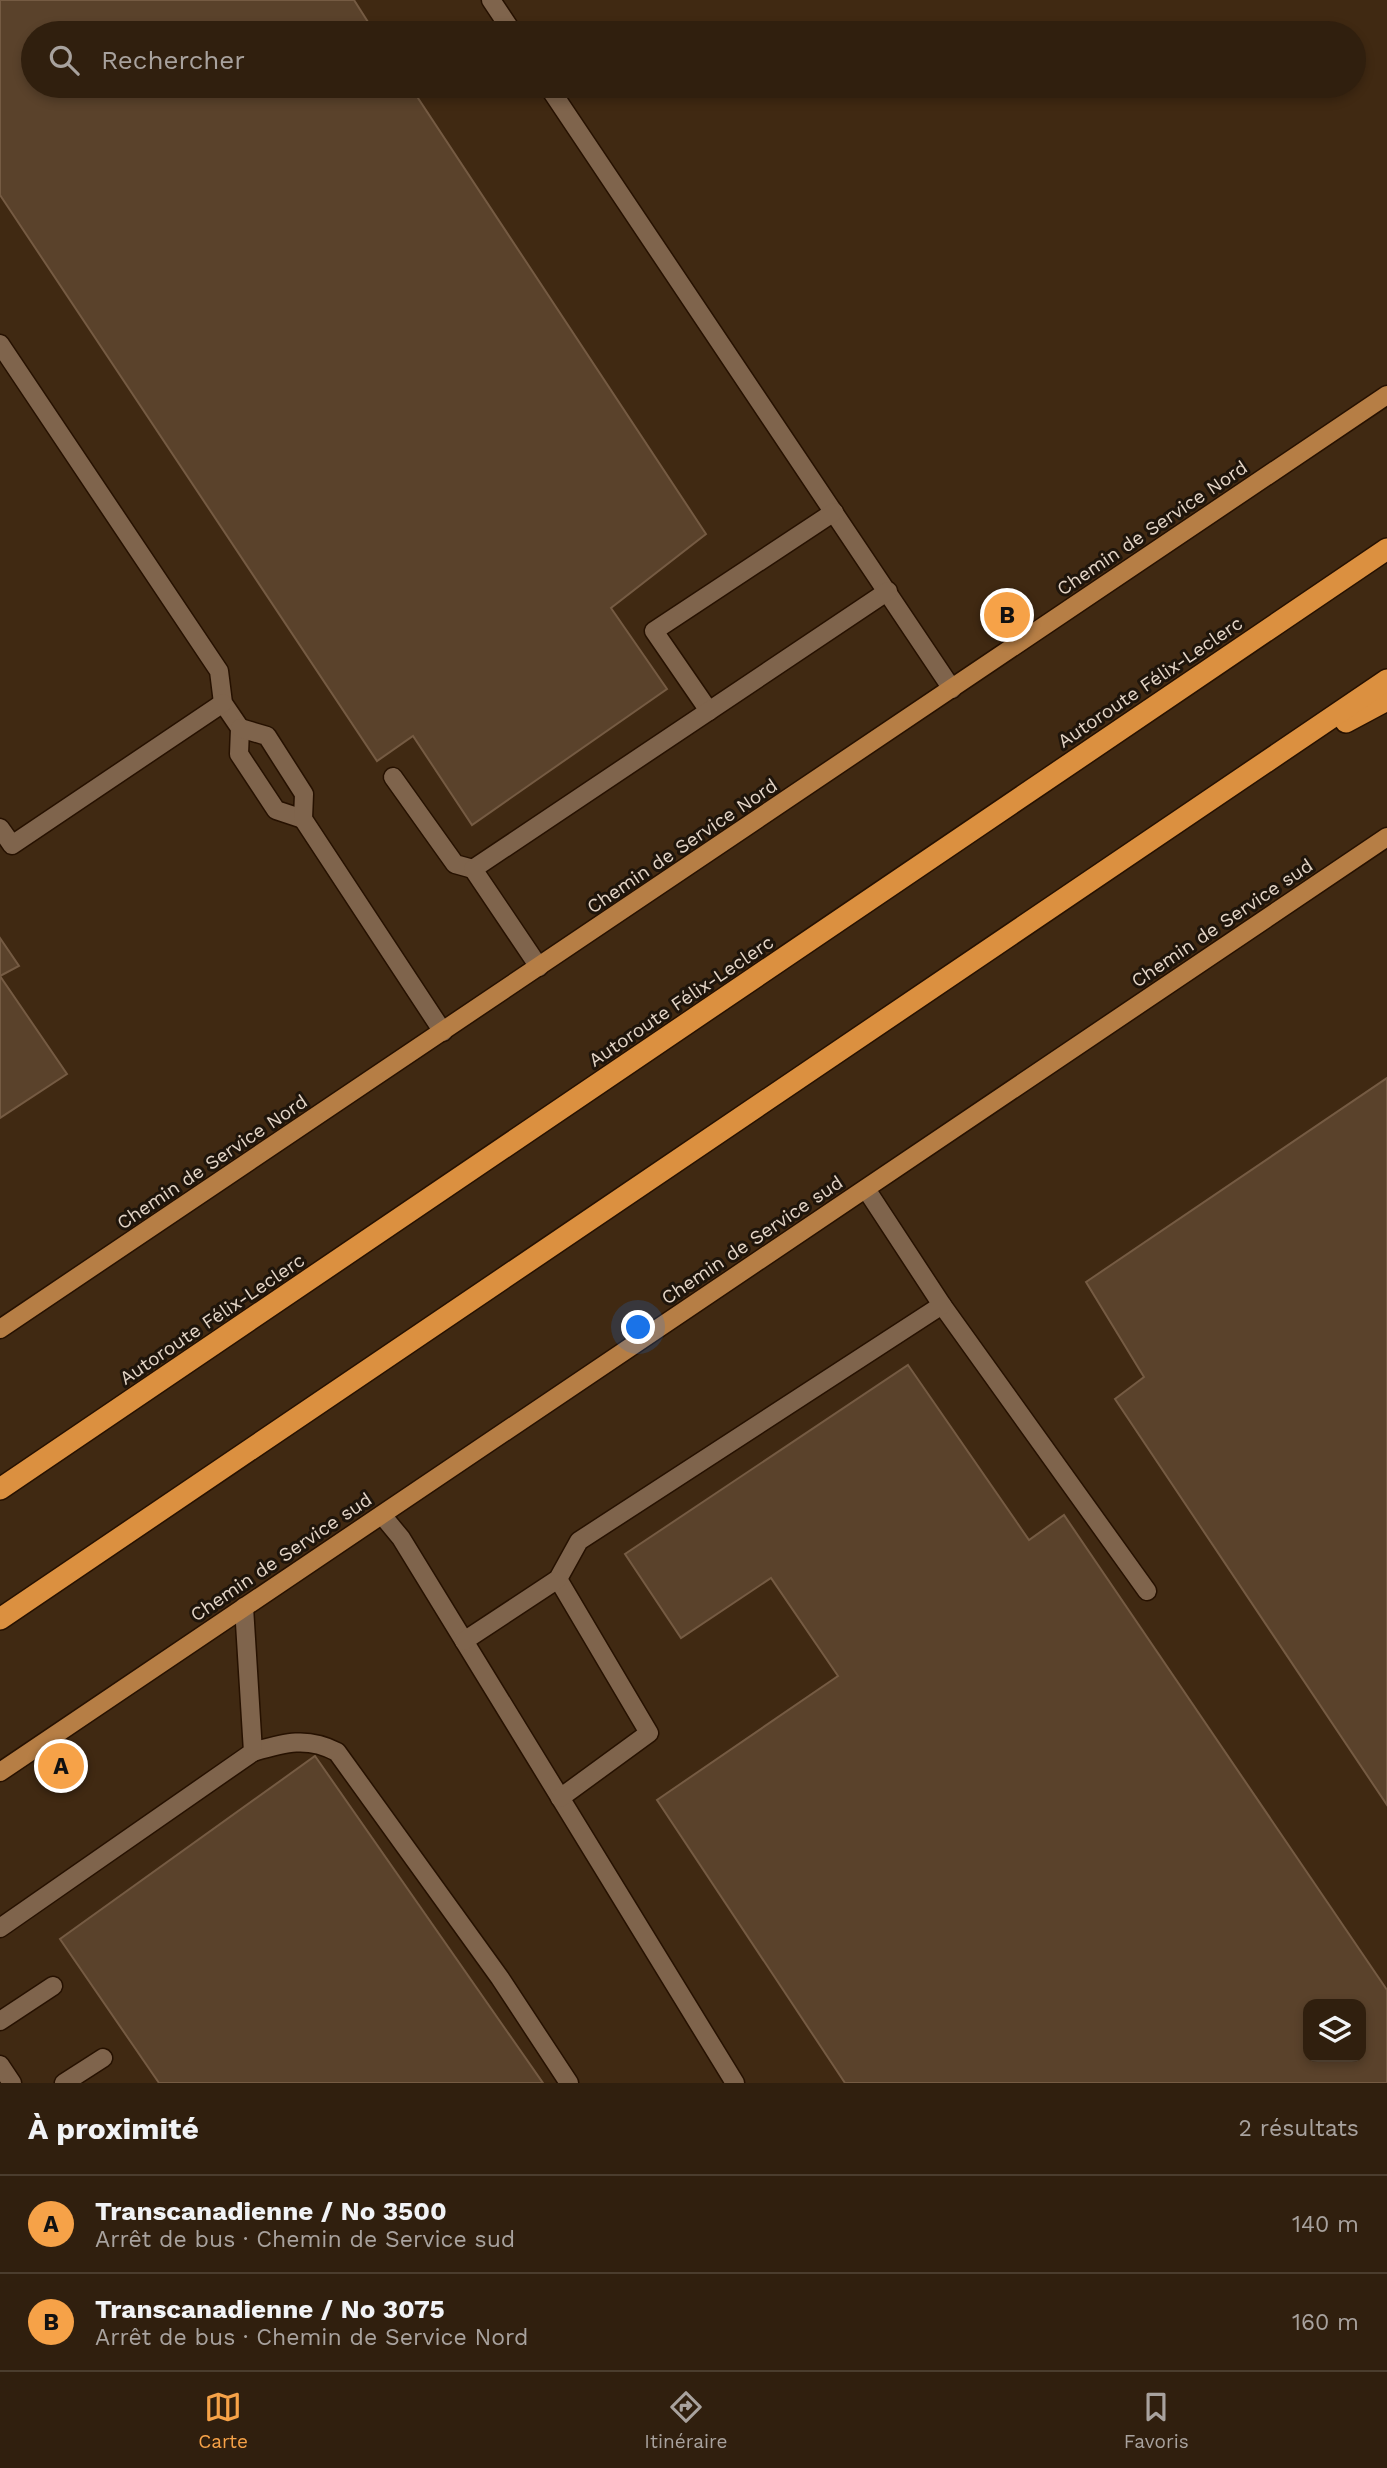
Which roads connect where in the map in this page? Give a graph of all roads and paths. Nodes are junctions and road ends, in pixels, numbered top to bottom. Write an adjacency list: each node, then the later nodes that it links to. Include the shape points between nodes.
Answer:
1 (491, 0): 2 (lane)
2 (505, 21)
3 (556, 98): 6 (lane)
4 (0, 344): 12 (lane, via 219,671)
5 (1387, 395): 10 (main road, Chemin de Service Nord)
6 (834, 512): 8 (lane); 13 (lane, via 654,631)
7 (1387, 549): 26 (highway, Autoroute Félix-Leclerc)
8 (888, 591): 10 (lane); 13 (lane)
9 (1387, 680): 16 (highway)
10 (952, 689): 21 (main road, Chemin de Service Nord)
11 (1387, 699): 16 (highway)
12 (223, 703): 14 (lane); 18 (lane, via 12,845)
13 (709, 711): 20 (lane)
14 (240, 728): 17 (lane, via 239,754 276,810); 17 (lane, via 267,736 304,794)
15 (393, 777): 20 (lane, via 455,864)
16 (1231, 786): 31 (highway)
17 (303, 819): 22 (lane)
18 (0, 828)
19 (1387, 837): 23 (main road, Chemin de Service sud)
20 (473, 869): 21 (lane)
21 (539, 967): 22 (main road, Chemin de Service Nord)
22 (443, 1032): 25 (main road, Chemin de Service Nord)
23 (866, 1189): 24 (lane); 27 (main road, Chemin de Service sud)
24 (943, 1305): 28 (lane, via 579,1541); 29 (lane)
25 (0, 1329)
26 (0, 1489)
27 (382, 1515): 30 (main road, Chemin de Service sud); 32 (lane)
28 (558, 1579): 32 (lane); 35 (lane, via 649,1733)
29 (1147, 1591)
30 (244, 1607): 33 (lane); 34 (main road, Chemin de Service sud)
31 (0, 1619)
32 (464, 1641): 35 (lane)
33 (253, 1752): 36 (lane); 43 (lane, via 292,1741 320,1743 337,1752 500,1978)
34 (0, 1772)
35 (560, 1798): 44 (lane)
36 (0, 1928)
37 (53, 1986): 38 (lane)
38 (0, 2021)
39 (103, 2058): 42 (lane)
40 (0, 2065): 41 (lane)
41 (12, 2083)
42 (64, 2083)
43 (569, 2083)
44 (735, 2083)

